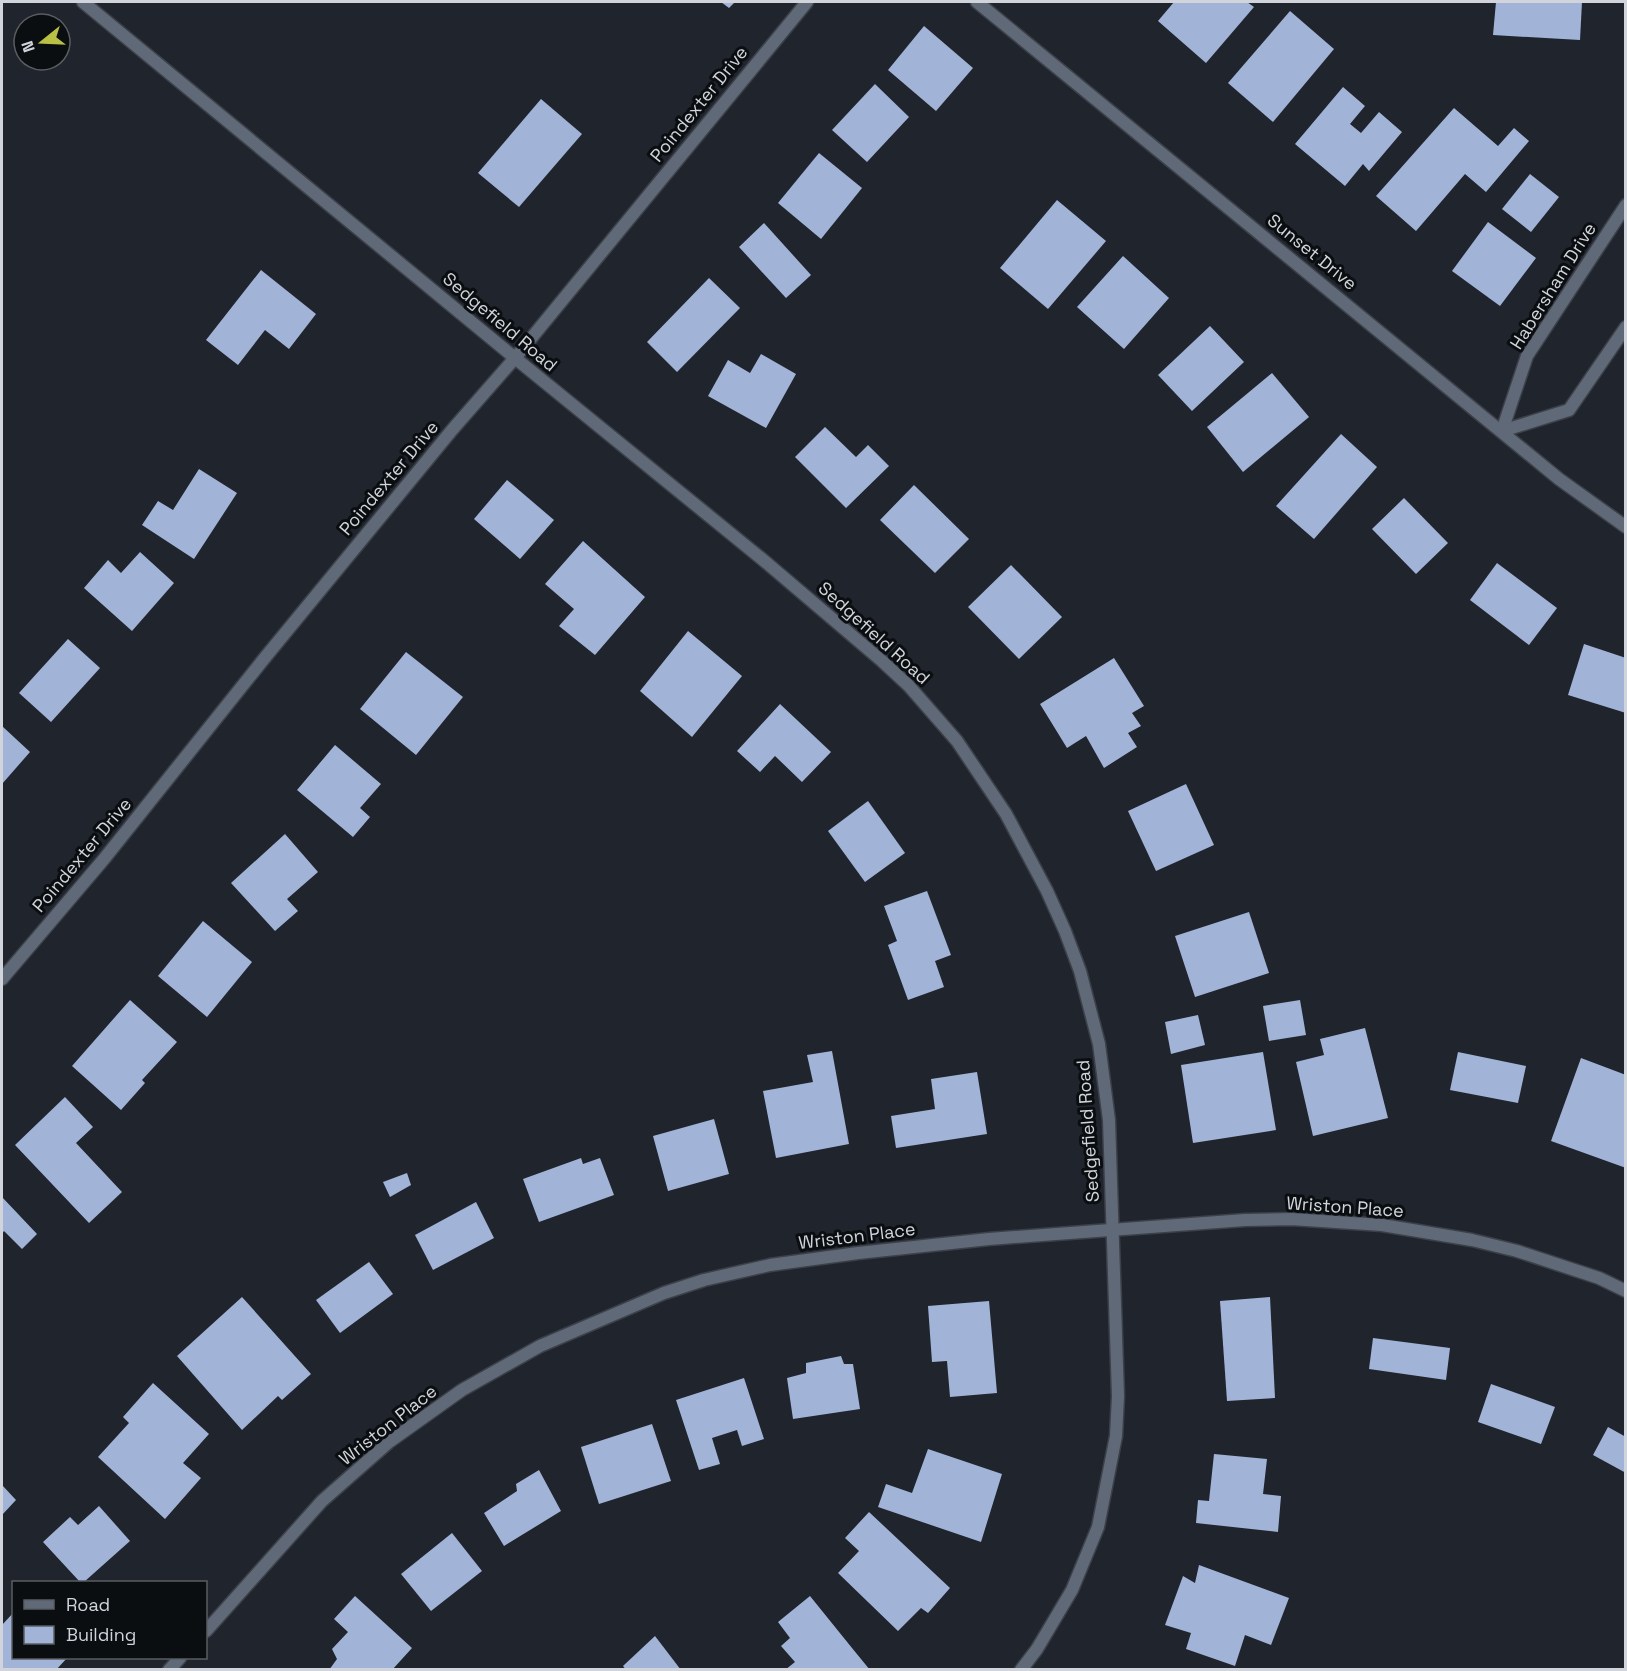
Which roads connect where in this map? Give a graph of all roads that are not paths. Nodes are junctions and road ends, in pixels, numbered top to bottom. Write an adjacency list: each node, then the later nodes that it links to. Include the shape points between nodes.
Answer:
1 (83, 2): 6 (street, Sedgefield Road)
2 (807, 2): 6 (street, Poindexter Drive)
3 (977, 2): 7 (street, Sunset Drive)
4 (1626, 205): 7 (street, Habersham Drive, via 1527,356)
5 (1626, 327): 7 (street, via 1569,410)
6 (515, 358): 9 (street, Poindexter Drive); 10 (street, Sedgefield Road, via 882,661 957,741 1006,813 1027,852 1080,971 1099,1044 1109,1120)
7 (1502, 431): 8 (street, Sunset Drive)
8 (1626, 528)
9 (2, 979)
10 (1113, 1230): 11 (street, Wriston Place, via 1291,1219 1382,1225 1517,1251); 12 (street, Wriston Place, via 929,1245 770,1265 664,1293 540,1346 462,1390 389,1442 322,1501); 13 (street, Sedgefield Road, via 1116,1436 1098,1527 1072,1590)
11 (1626, 1291)
12 (207, 1630)
13 (1021, 1670)

